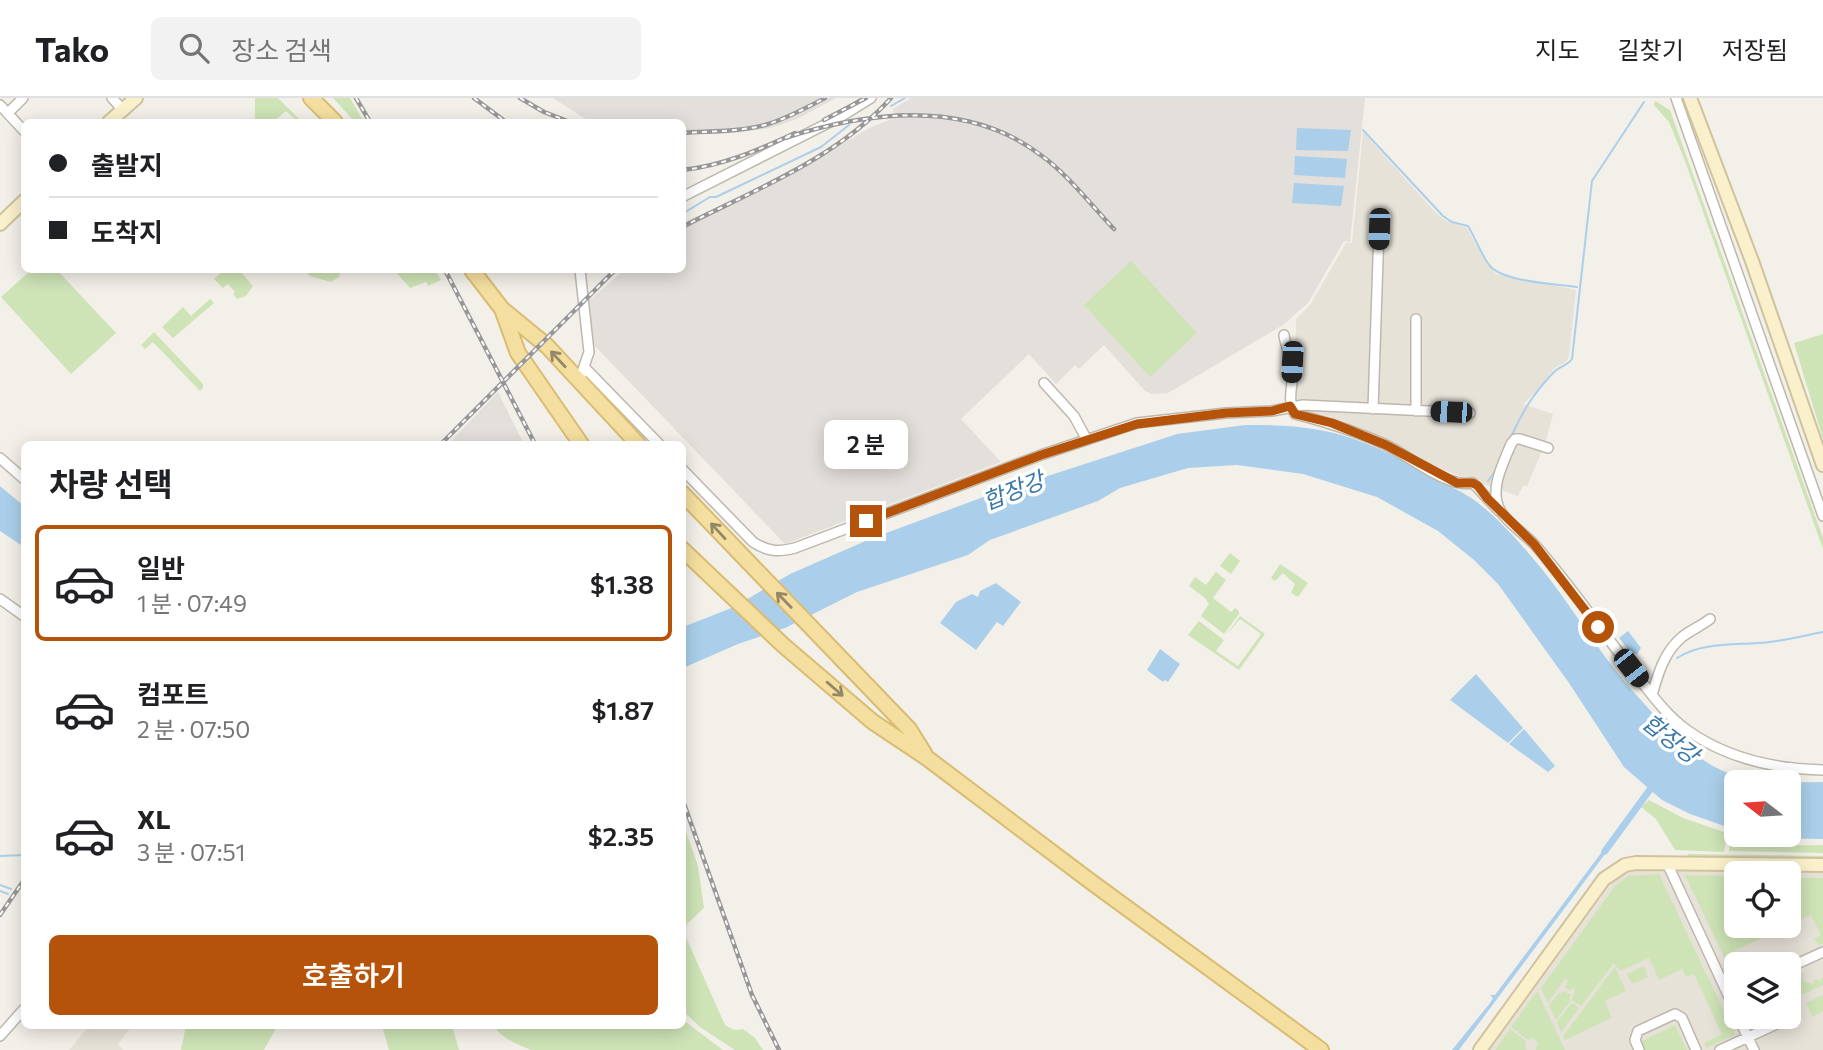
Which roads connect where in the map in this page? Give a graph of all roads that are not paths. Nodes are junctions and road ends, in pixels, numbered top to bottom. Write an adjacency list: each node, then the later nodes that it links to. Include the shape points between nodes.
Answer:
1 (23, 98): 10 (street)
2 (112, 98): 9 (street)
3 (136, 98): 9 (street)
4 (312, 98): 12 (main road)
5 (871, 98): 14 (street)
6 (1676, 98): 40 (street)
7 (1690, 98): 35 (street)
8 (0, 104): 10 (street)
9 (123, 110): 11 (street)
10 (8, 113): 13 (street)
11 (112, 119)
12 (332, 119)
13 (21, 128)
14 (686, 195)
15 (21, 204): 16 (street)
16 (0, 224)
17 (1379, 229): 26 (street)
18 (481, 273): 20 (main road)
19 (580, 273): 23 (street, via 589,352)
20 (502, 309): 23 (main road, one-way to 20); 30 (main road, via 518,353)
21 (1416, 319): 27 (street)
22 (1284, 335): 25 (street, via 1292,362)
23 (582, 375): 31 (main road); 32 (street)
24 (1045, 383): 29 (street)
25 (1290, 406): 26 (street); 29 (street, via 1146,422); 39 (street, via 1295,414 1386,445 1457,483 1473,483)
26 (1373, 409): 27 (street)
27 (1416, 411): 28 (street)
28 (1470, 413)
29 (1087, 440): 36 (street, via 782,551 764,550 753,542)
30 (579, 441)
31 (636, 441)
32 (656, 441)
33 (1548, 449): 39 (street, via 1520,439 1511,444 1497,483)
34 (0, 458): 37 (street)
35 (1823, 465)
36 (686, 473)
37 (21, 476)
38 (686, 497): 46 (main road, one-way to 38, via 909,729)
39 (1501, 512): 45 (street, via 1534,544)
40 (1823, 516)
41 (686, 553): 46 (main road, one-way to 46, via 873,722)
42 (0, 599): 43 (street)
43 (21, 614)
44 (1710, 619): 45 (street, via 1674,646 1662,662)
45 (1652, 695): 47 (street, via 1687,730 1721,749 1777,766)
46 (927, 758): 58 (main road)
47 (1823, 769)
48 (1667, 863): 49 (street); 52 (street); 59 (street, via 1625,865 1604,879)
49 (1823, 866)
50 (1823, 952): 51 (street)
51 (1801, 962)
52 (1724, 987)
53 (21, 1012): 56 (street)
54 (1744, 1029): 57 (street)
55 (1766, 1029): 57 (street)
56 (0, 1036)
57 (1748, 1037): 62 (street); 63 (street)
58 (1321, 1050)
59 (1480, 1050)
60 (1639, 1050): 61 (street, via 1635,1041 1638,1031 1675,1014 1682,1018)
61 (1696, 1050)
62 (1720, 1050)
63 (1754, 1050)

